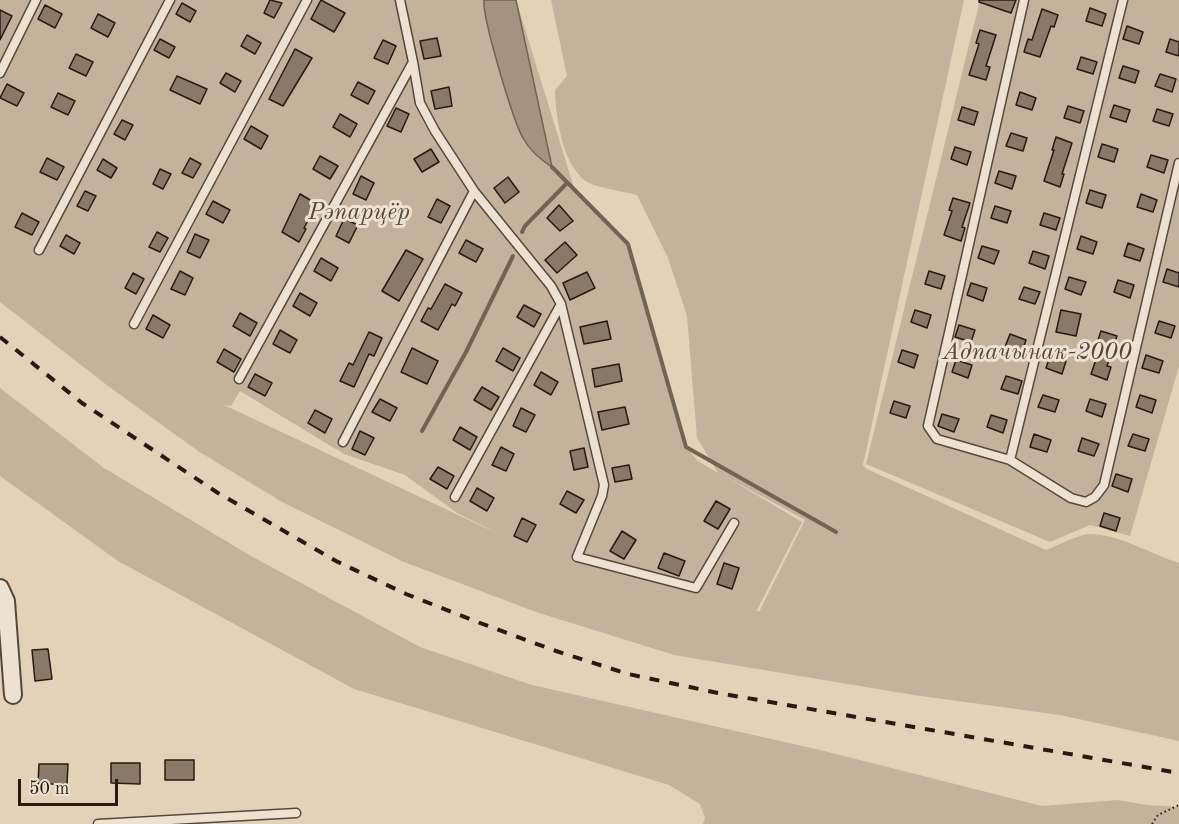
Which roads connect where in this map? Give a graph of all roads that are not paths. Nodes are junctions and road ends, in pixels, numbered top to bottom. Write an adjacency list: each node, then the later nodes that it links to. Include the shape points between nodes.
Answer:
1 (36, 0): 8 (lane)
2 (170, 0): 11 (lane)
3 (306, 0): 13 (lane)
4 (400, 0): 7 (lane)
5 (1024, 0): 16 (lane, via 928,426 937,439)
6 (1123, 0): 16 (lane)
7 (413, 62): 10 (lane, via 420,103); 14 (lane)
8 (0, 73)
9 (1179, 163): 16 (lane, via 1104,485 1086,502 1071,498)
10 (474, 191): 12 (lane); 15 (lane)
11 (39, 250)
12 (561, 304): 17 (lane); 18 (lane, via 604,485 577,557 696,588)
13 (134, 324)
14 (239, 379)
15 (343, 442)
16 (1010, 460)
17 (455, 497)
18 (734, 523)
19 (0, 588): 20 (street, via 6,601)
20 (13, 695)
21 (296, 813): 22 (lane)
22 (98, 824)

